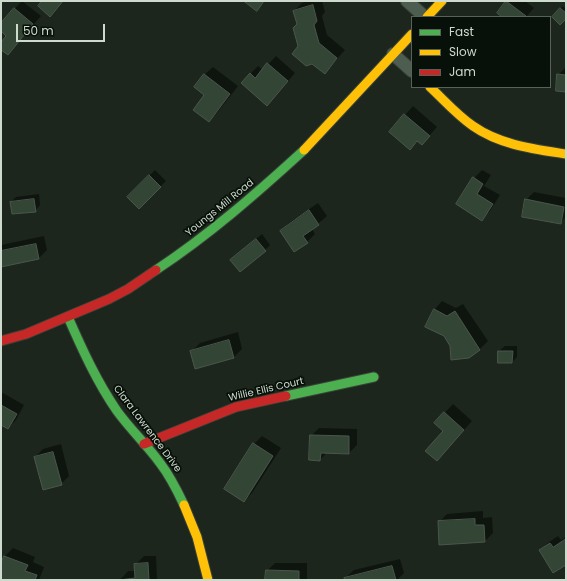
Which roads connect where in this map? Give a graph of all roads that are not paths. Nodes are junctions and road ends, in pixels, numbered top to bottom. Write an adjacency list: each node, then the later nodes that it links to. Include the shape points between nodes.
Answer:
1 (407, 1): 3 (street)
2 (442, 1): 4 (street)
3 (425, 16)
4 (427, 16)
5 (411, 35): 6 (street, Youngs Mill Road)
6 (393, 54): 7 (street); 10 (street, Youngs Mill Road, via 312,142 224,220 128,289)
7 (411, 70)
8 (431, 88): 9 (street, via 473,126 494,137 525,147)
9 (566, 154)
10 (68, 316): 11 (street, Youngs Mill Road, via 26,334); 13 (street, Clara Lawrence Drive, via 98,381)
11 (1, 341)
12 (374, 377): 13 (street, Willie Ellis Court, via 236,407)
13 (144, 444): 14 (street, Clara Lawrence Drive, via 164,469 181,497 198,539)
14 (208, 580)

